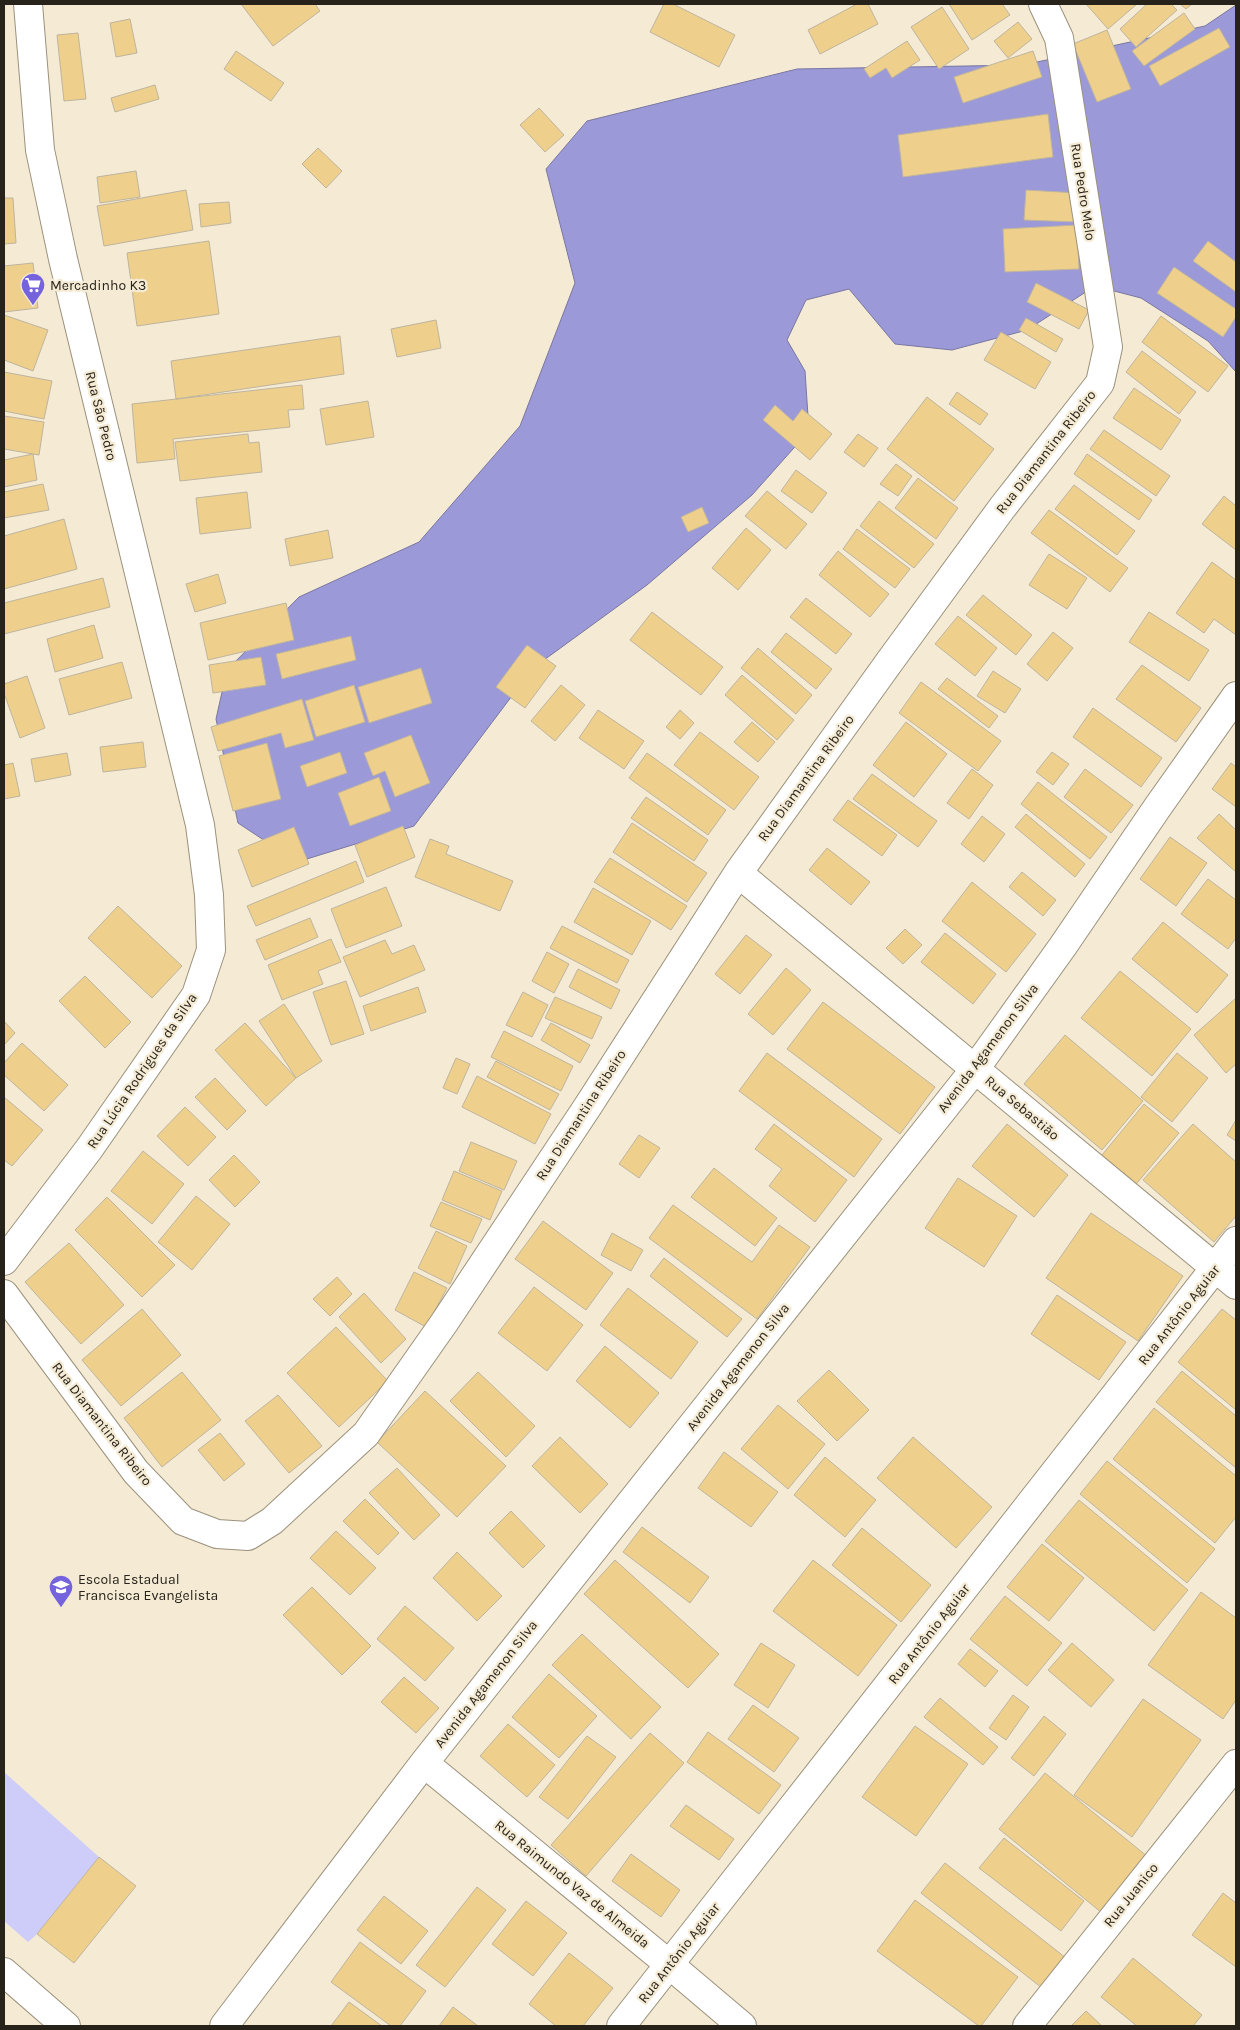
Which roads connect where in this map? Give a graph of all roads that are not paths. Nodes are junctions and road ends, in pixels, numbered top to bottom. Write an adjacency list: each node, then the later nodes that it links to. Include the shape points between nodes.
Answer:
1 (28, 4): 5 (street, Rua São Pedro, via 40,150)
2 (1043, 4): 3 (street, Rua Pedro Melo, via 1059,38 1108,347)
3 (1100, 383): 6 (street, Rua Diamantina Ribeiro, via 990,524)
4 (1236, 696): 7 (street, Avenida Agamenon Silva)
5 (200, 825): 9 (street, Rua Lúcia Rodrigues da Silva, via 209,895 211,950 196,995 89,1149)
6 (738, 873): 7 (street, Rua Sebastião); 11 (street, Rua Diamantina Ribeiro, via 472,1281 366,1434 272,1521 248,1536 217,1534 184,1521 136,1472)
7 (975, 1069): 10 (street, Rua Sebastião); 12 (street, Avenida Agamenon Silva)
8 (1236, 1241): 10 (street, Rua Antônio Aguiar)
9 (4, 1261)
10 (1226, 1276): 14 (street, Rua Antônio Aguiar)
11 (4, 1294)
12 (424, 1763): 14 (street, Rua Raimundo Vaz de Almeida); 17 (street, Avenida Agamenon Silva)
13 (1236, 1764): 20 (street, Rua Juanico)
14 (670, 1965): 18 (street, Rua Antônio Aguiar); 19 (street, Rua Raimundo Vaz de Almeida)
15 (4, 1972): 16 (street)
16 (66, 2026)
17 (224, 2026)
18 (621, 2026)
19 (742, 2026)
20 (1027, 2026)

